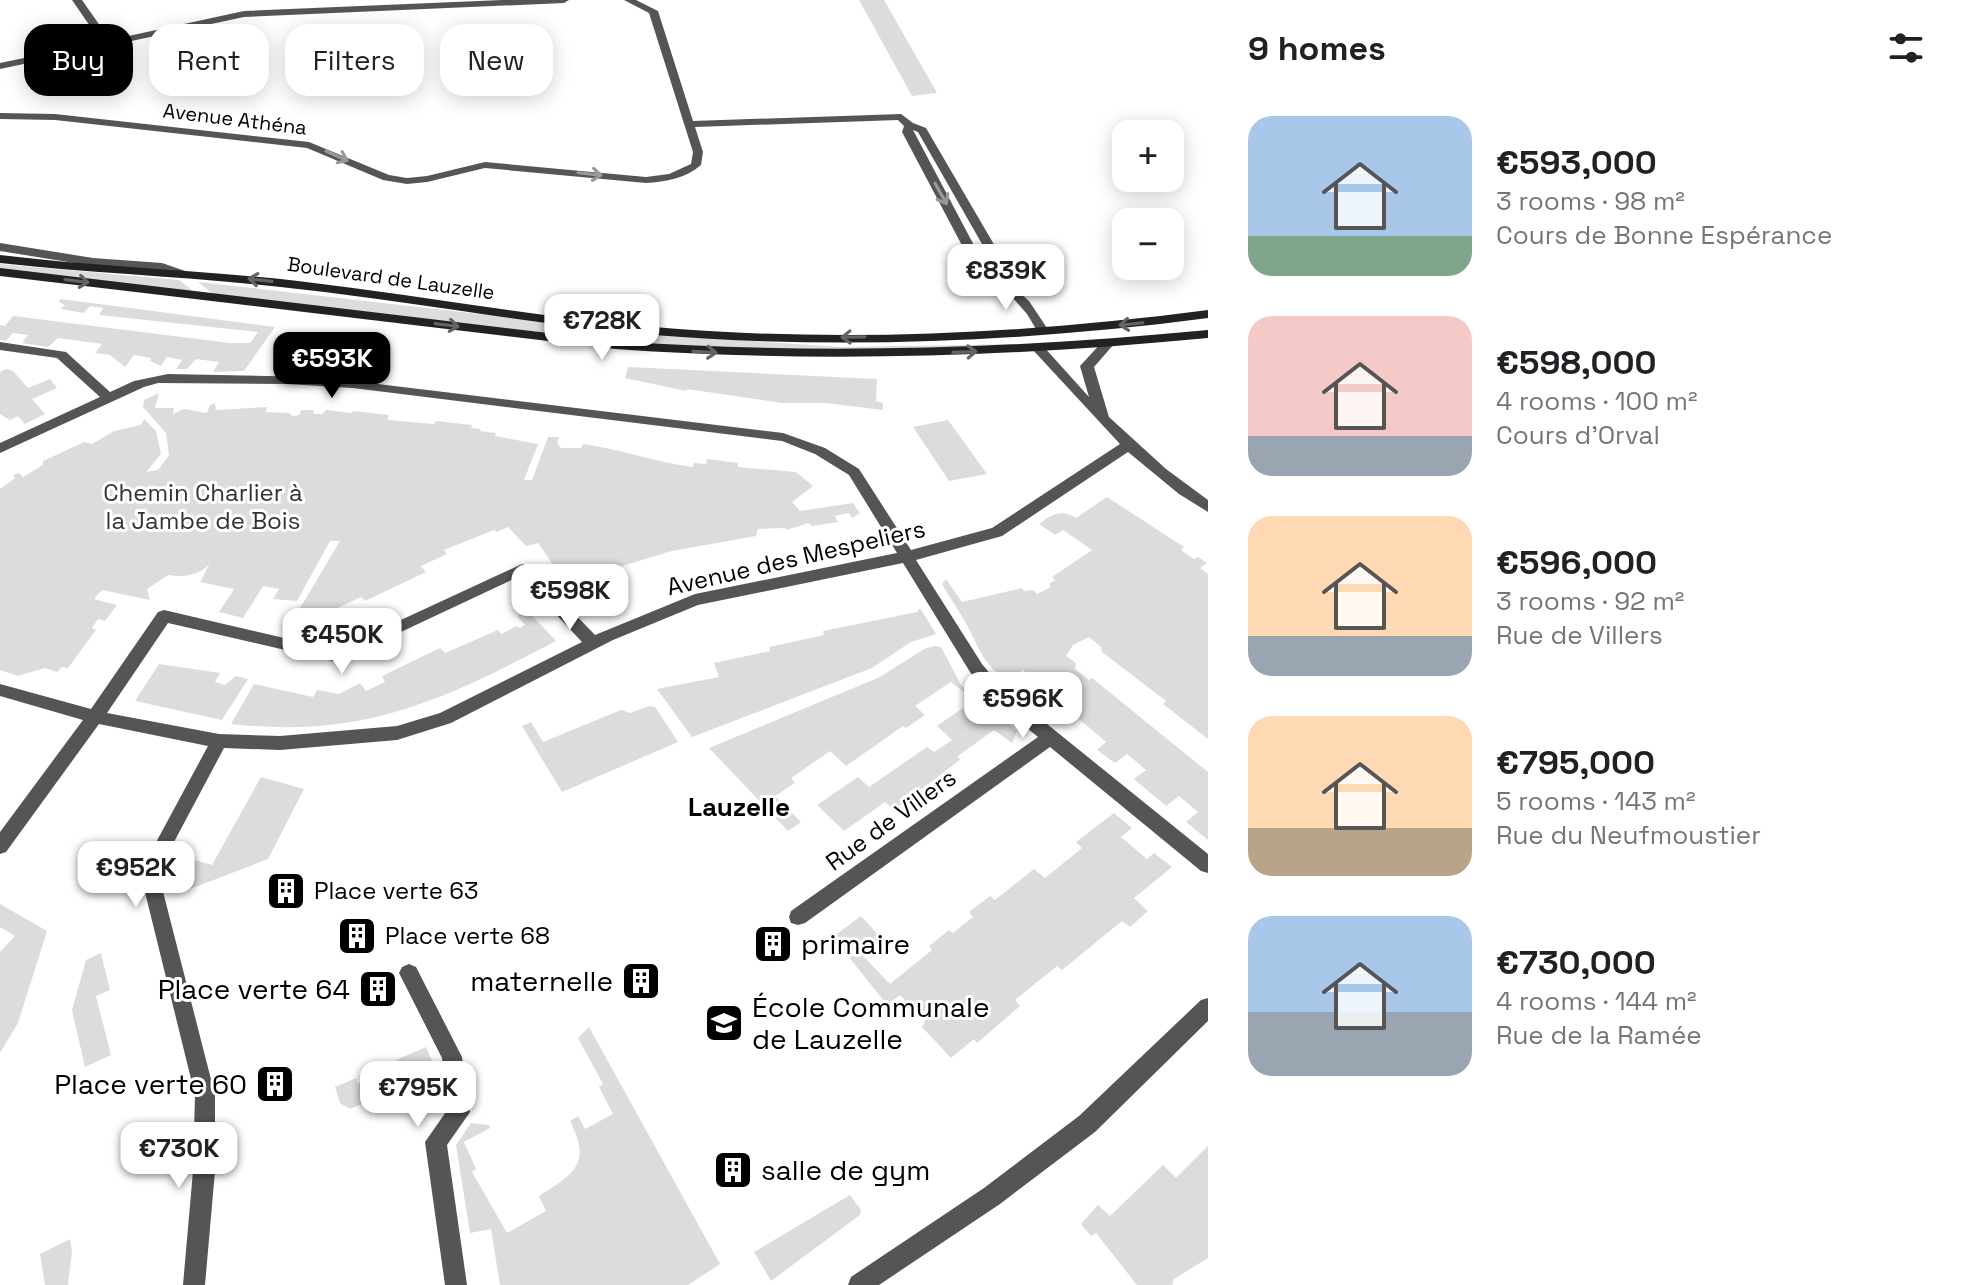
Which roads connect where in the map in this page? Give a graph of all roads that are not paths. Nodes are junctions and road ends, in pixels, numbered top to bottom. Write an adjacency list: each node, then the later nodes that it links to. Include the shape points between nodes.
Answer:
1 (77, 0): 4 (street)
2 (564, 0): 5 (street, via 269,12)
3 (629, 0): 9 (street, Avenue Athéna, via 653,11)
4 (94, 24)
5 (133, 37)
6 (24, 61): 7 (street)
7 (0, 66)
8 (1, 118): 9 (street, Avenue Athéna, one-way to 9, via 55,117 309,145 387,178 407,181 485,165 667,179 696,165)
9 (690, 124): 10 (street, via 901,117)
10 (909, 125): 15 (street, via 922,130 1000,265); 15 (street, one-way to 15, via 907,132 981,270)
11 (0, 247): 14 (street)
12 (0, 259): 14 (main road, Boulevard de Lauzelle)
13 (0, 272): 22 (main road, Boulevard de Lauzelle, one-way to 22, via 661,349 813,355)
14 (185, 273): 18 (main road, Boulevard de Lauzelle, one-way to 14, via 820,338 688,333)
15 (1001, 279): 18 (street)
16 (1208, 314): 17 (main road, Boulevard de Lauzelle, one-way to 17)
17 (1064, 329): 18 (main road, Boulevard de Lauzelle); 22 (main road)
18 (1043, 331)
19 (1208, 334): 20 (main road, Boulevard de Lauzelle)
20 (1108, 344): 22 (main road, Boulevard de Lauzelle); 24 (street, via 1087,366)
21 (0, 346): 23 (street, via 61,355)
22 (1038, 349): 24 (street)
23 (109, 398): 26 (street); 28 (street, via 153,379 314,380 783,437 812,446 854,472)
24 (1107, 424): 25 (street)
25 (1127, 446): 27 (street); 28 (street, Avenue des Mespeliers, via 997,532)
26 (0, 448)
27 (1208, 507)
28 (906, 556): 29 (street, Avenue des Mespeliers, via 695,600); 32 (street, via 984,679)
29 (593, 643): 31 (street, via 522,569 337,656 164,616); 33 (street, Avenue des Mespeliers, via 445,718 397,733 280,743)
30 (0, 690): 31 (street, Avenue des Mespeliers)
31 (95, 717): 33 (street, Avenue des Mespeliers); 34 (street)
32 (1051, 737): 35 (street); 36 (street, Rue de Villers)
33 (219, 741): 39 (street, via 149,872 205,1095)
34 (0, 846)
35 (1208, 865)
36 (798, 917)
37 (409, 973): 40 (street, via 452,1057 459,1112 436,1142)
38 (1208, 1007): 41 (street, via 1087,1124 992,1196)
39 (194, 1285)
40 (456, 1285)
41 (859, 1285)

